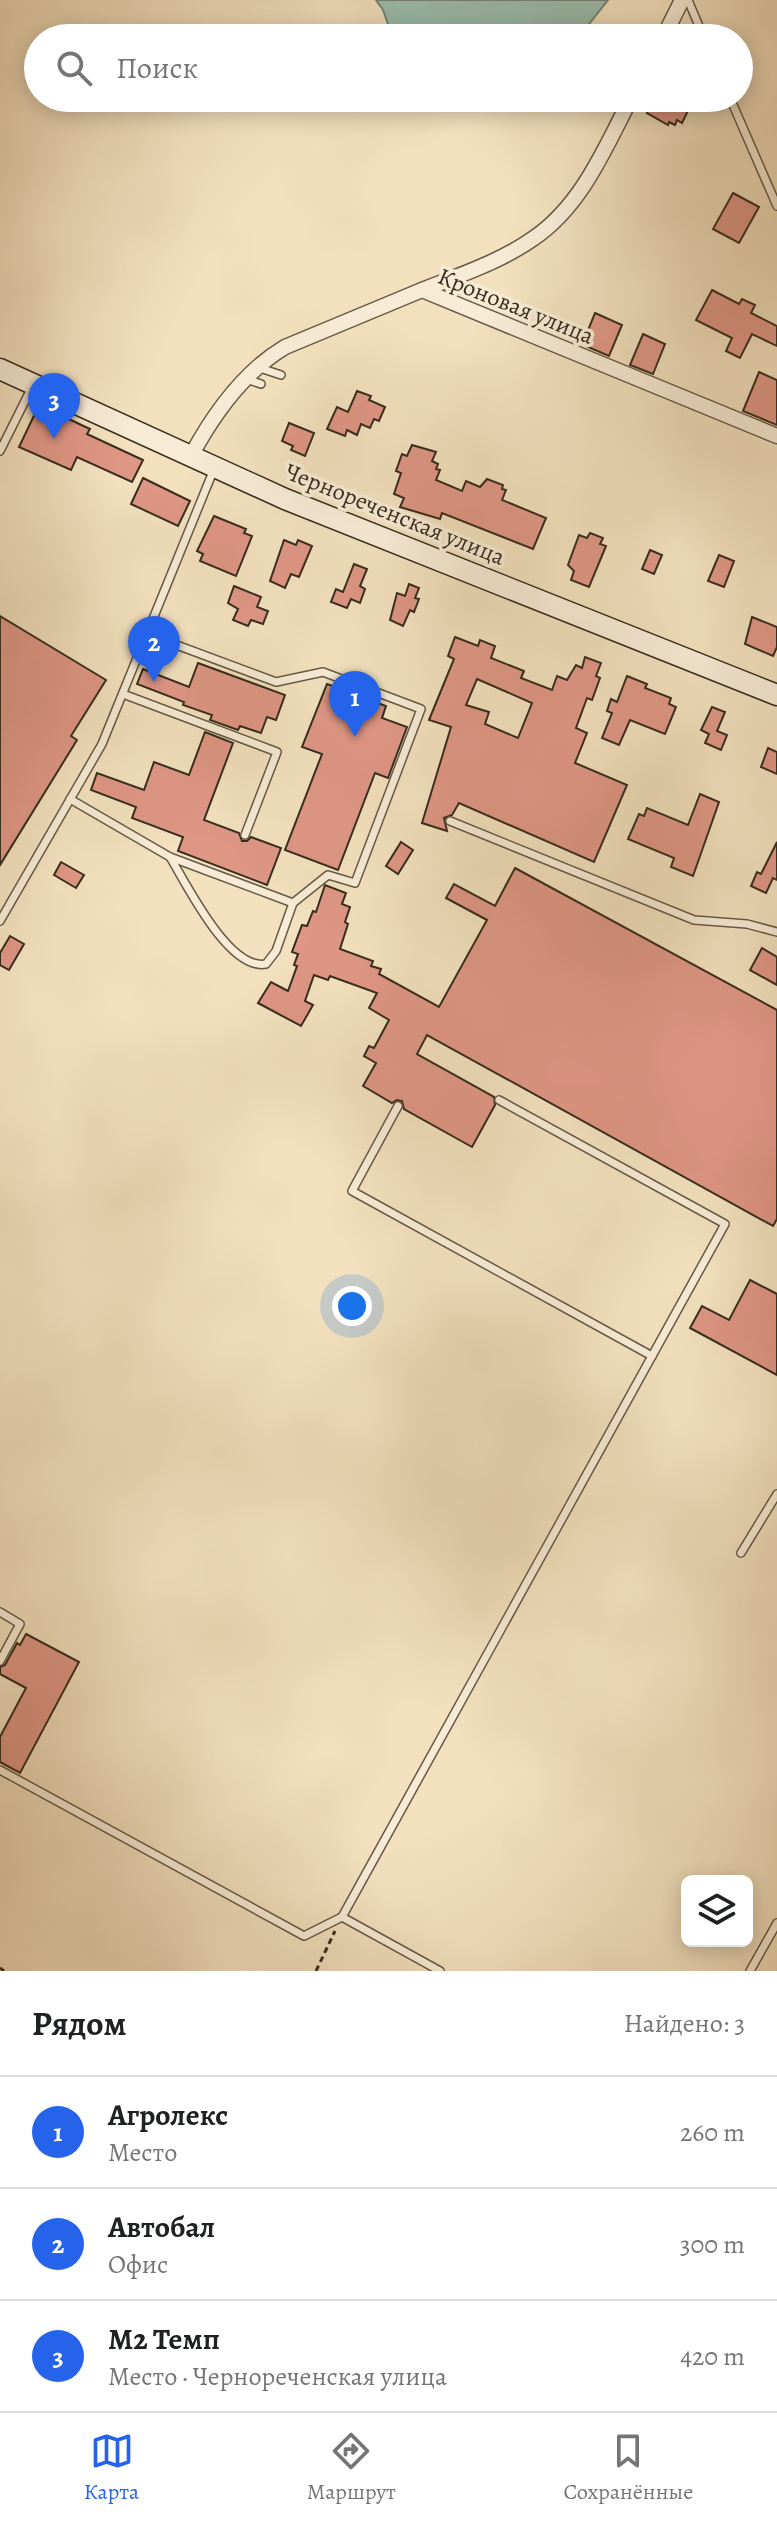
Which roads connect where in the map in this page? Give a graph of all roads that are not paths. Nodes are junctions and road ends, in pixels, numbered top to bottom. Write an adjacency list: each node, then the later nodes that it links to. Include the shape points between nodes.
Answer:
1 (685, 0): 2 (street); 3 (lane)
2 (671, 24)
3 (697, 24)
4 (624, 112): 7 (street, via 592,173 552,223 516,249)
5 (736, 112): 6 (lane)
6 (777, 206)
7 (422, 290): 8 (street, Кроновая улица, via 285,347); 12 (street, Кроновая улица)
8 (257, 367): 10 (lane); 14 (street, Кроновая улица, via 254,382 205,431)
9 (0, 369): 11 (street, Чернореченская улица)
10 (281, 375)
11 (34, 384): 13 (lane); 14 (street, Чернореченская улица)
12 (777, 436)
13 (0, 451)
14 (191, 456): 15 (street, Чернореченская улица)
15 (215, 467): 16 (lane); 18 (street, Чернореченская улица)
16 (147, 634): 17 (lane); 23 (lane, via 276,682 323,672 421,709 355,883 328,875)
17 (123, 694): 19 (lane); 21 (lane, via 277,752)
18 (777, 695)
19 (70, 799): 22 (lane); 24 (lane)
20 (450, 821): 25 (lane, via 694,920)
21 (245, 835)
22 (170, 857): 23 (lane); 23 (lane, via 221,937 250,964 266,964 276,951)
23 (293, 903)
24 (0, 921)
25 (777, 932)
26 (499, 1100): 28 (lane, via 725,1224)
27 (398, 1106): 28 (lane, via 352,1191)
28 (652, 1356): 34 (lane)
29 (777, 1494): 30 (lane)
30 (741, 1553)
31 (0, 1612): 32 (lane, via 20,1624)
32 (0, 1661)
33 (0, 1770): 34 (lane, via 304,1936)
34 (342, 1917): 36 (lane)
35 (777, 1923): 37 (lane)
36 (440, 1971)
37 (750, 1971)

